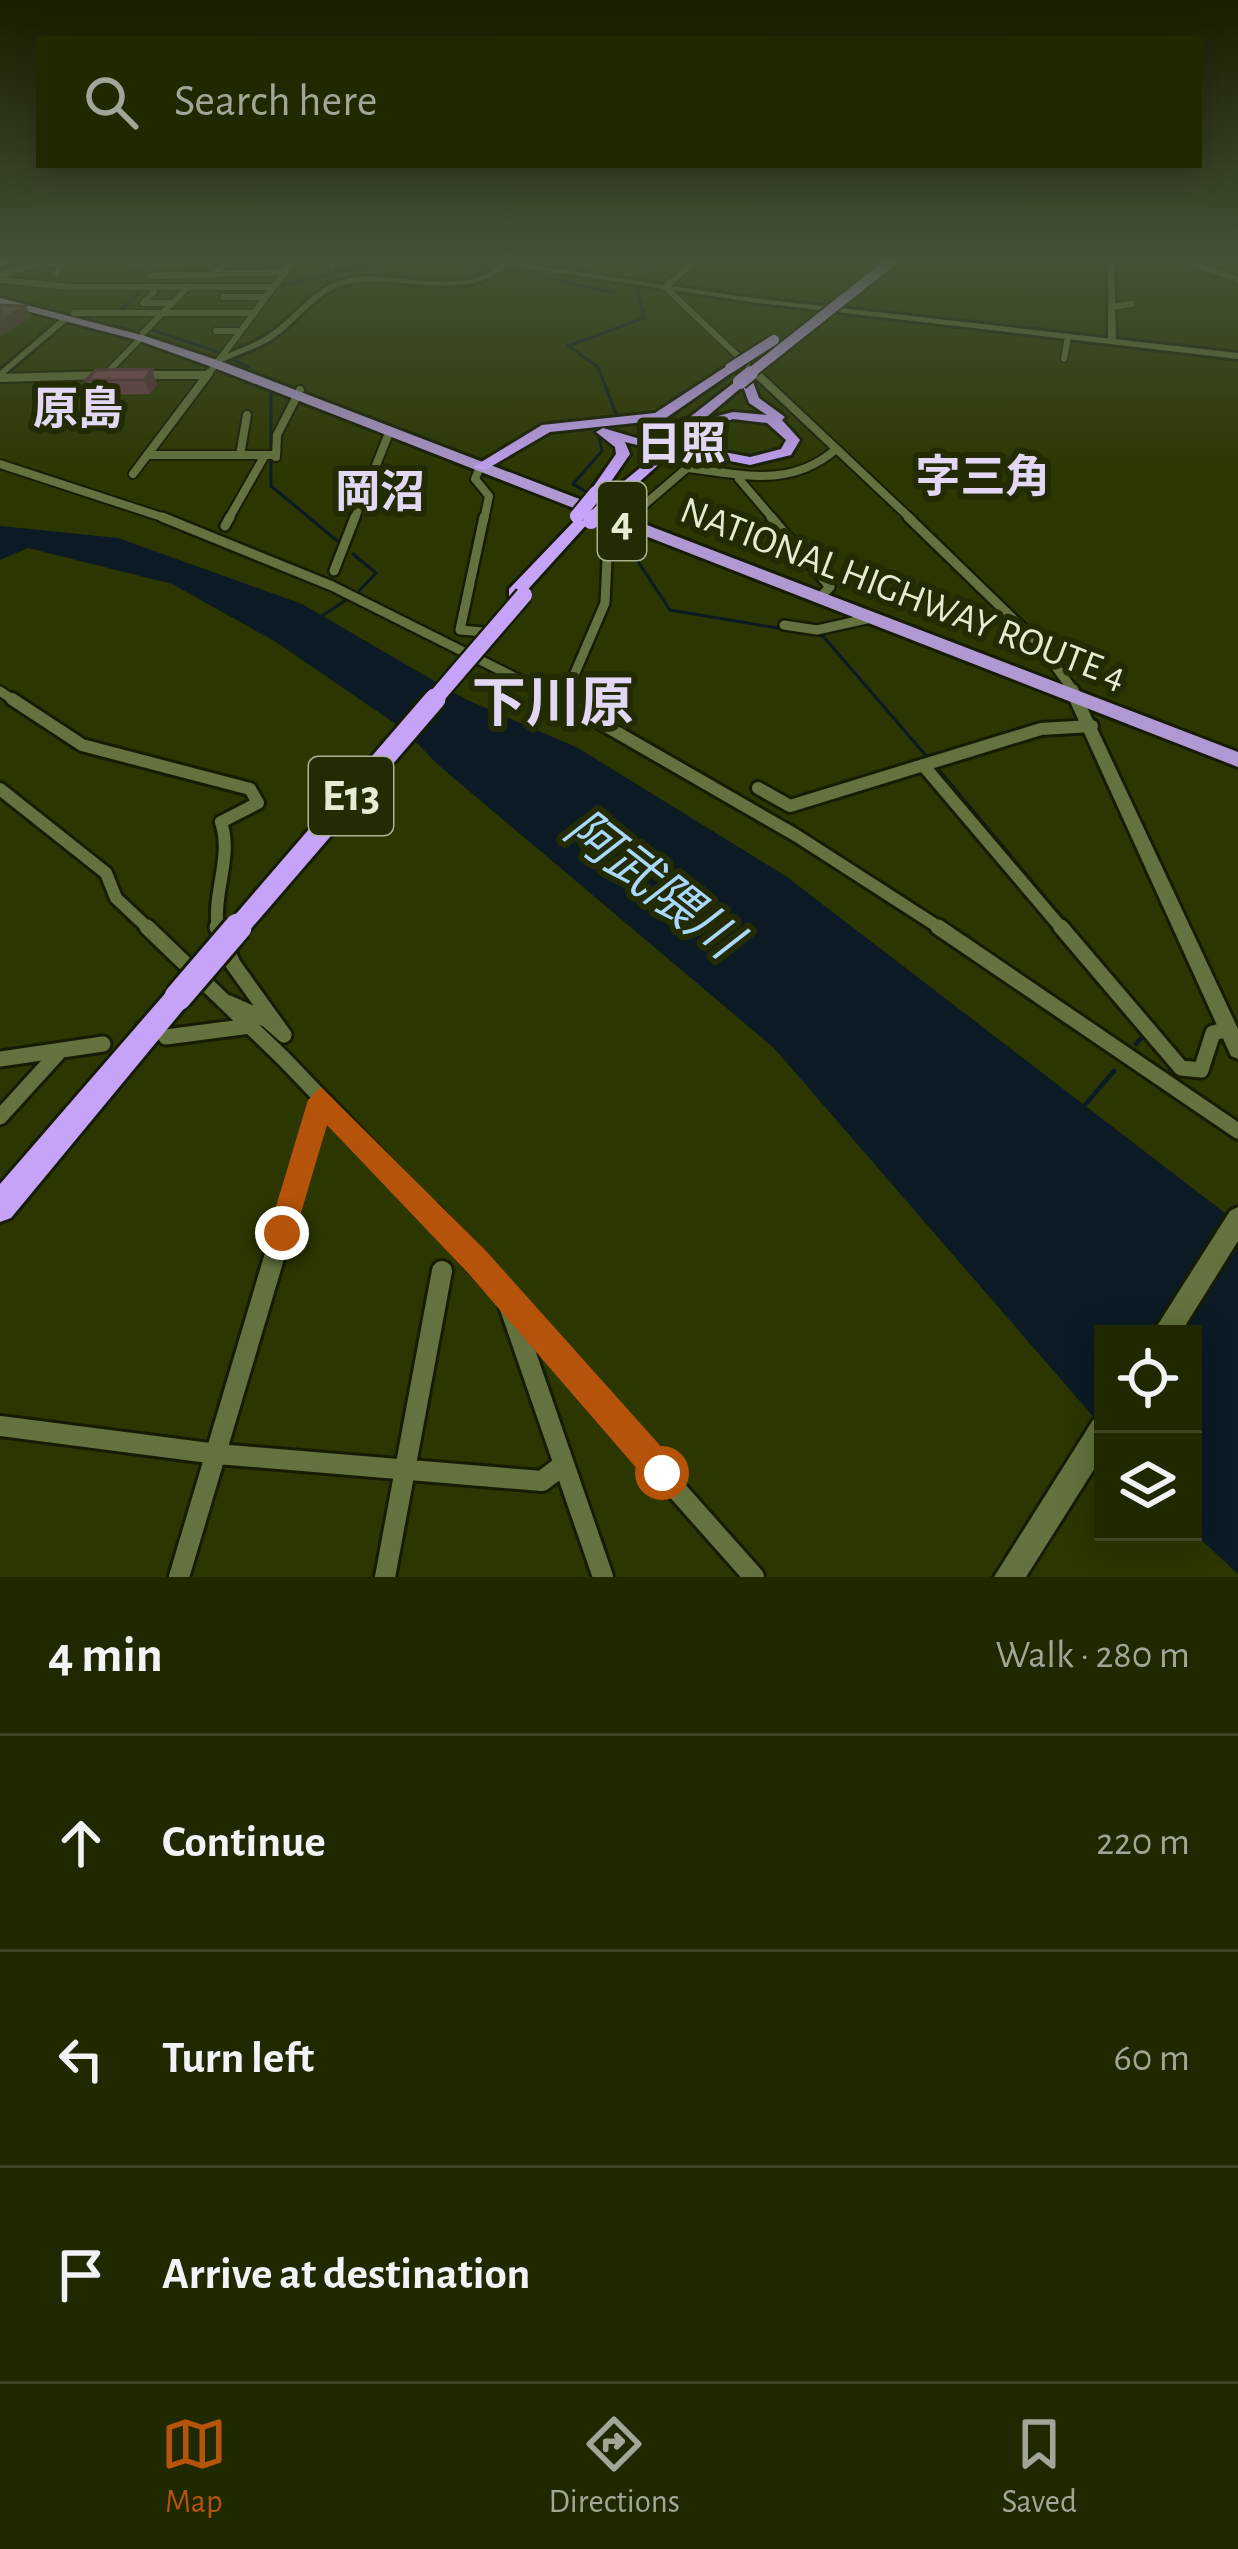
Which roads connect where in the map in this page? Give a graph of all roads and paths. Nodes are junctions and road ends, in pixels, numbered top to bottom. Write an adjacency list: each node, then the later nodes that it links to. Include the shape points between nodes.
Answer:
1 (50, 334): 17 (street)
2 (137, 334): 10 (highway, NATIONAL HIGHWAY ROUTE 4 / 4)
3 (237, 334): 15 (street)
4 (276, 334): 15 (street)
5 (713, 334): 24 (street)
6 (795, 334): 18 (highway, bridge)
7 (795, 334): 18 (highway, bridge)
8 (1040, 334): 11 (main road)
9 (1112, 334): 12 (street)
10 (142, 335): 15 (highway, NATIONAL HIGHWAY ROUTE 4 / 4); 16 (street)
11 (1068, 337): 12 (main road); 14 (street)
12 (1112, 342): 13 (main road)
13 (1238, 356)
14 (1064, 359)
15 (214, 366): 16 (street); 19 (highway, NATIONAL HIGHWAY ROUTE 4 / 4); 25 (street)
16 (105, 375): 17 (street)
17 (1, 376)
18 (738, 379): 21 (highway, via 652,420); 32 (highway, E13); 32 (highway, via 753,400 797,430 796,451 744,465 679,449 757,461 786,452 794,440 757,416 710,420)
19 (298, 393): 22 (highway, NATIONAL HIGHWAY ROUTE 4 / 4); 27 (street); 29 (highway, NATIONAL HIGHWAY ROUTE 4 / 4)
20 (248, 415): 26 (street)
21 (590, 428): 23 (highway); 29 (highway, via 552,432); 32 (highway, via 623,449)
22 (389, 433): 29 (highway, NATIONAL HIGHWAY ROUTE 4 / 4); 34 (street)
23 (652, 442)
24 (835, 450): 31 (street, via 800,474); 41 (street, via 1039,644)
25 (147, 455): 26 (street); 30 (street)
26 (240, 455): 27 (street)
27 (272, 456): 33 (street)
28 (0, 464): 59 (street, via 190,523 351,593 599,718 773,820)
29 (485, 464): 32 (highway, NATIONAL HIGHWAY ROUTE 4 / 4); 38 (street, via 475,479 489,496 460,630)
30 (133, 474)
31 (739, 479): 32 (street, via 687,468); 35 (street, via 830,587)
32 (605, 507): 35 (highway, NATIONAL HIGHWAY ROUTE 4 / 4); 36 (highway, NATIONAL HIGHWAY ROUTE 4 / 4); 39 (street, via 605,603); 48 (highway, E13, bridge, via 521,590)
33 (225, 526)
34 (334, 571)
35 (824, 592): 41 (highway, NATIONAL HIGHWAY ROUTE 4 / 4)
36 (871, 618): 37 (street, via 817,630); 41 (highway, NATIONAL HIGHWAY ROUTE 4 / 4)
37 (784, 625)
38 (501, 633)
39 (572, 680)
40 (0, 691): 49 (street, via 82,745 256,796 258,803 221,822 229,847 215,897 224,955 284,1035 250,1009)
41 (1073, 692): 42 (street); 43 (highway, NATIONAL HIGHWAY ROUTE 4 / 4); 44 (highway, NATIONAL HIGHWAY ROUTE 4 / 4)
42 (1092, 726): 45 (street, via 1041,729); 51 (street)
43 (1238, 750)
44 (1238, 760)
45 (923, 765): 46 (street, via 790,806); 51 (street, via 1181,1068 1201,1070 1213,1034)
46 (758, 788)
47 (0, 789): 49 (street, via 106,873 116,898)
48 (174, 995): 60 (highway, E13); 61 (highway, E13)
49 (225, 1002): 50 (street)
50 (250, 1026): 52 (street); 57 (street)
51 (1229, 1029): 54 (street)
52 (166, 1037)
53 (103, 1044): 55 (street)
54 (1238, 1050)
55 (60, 1052): 56 (street); 58 (street)
56 (0, 1059)
57 (321, 1100): 64 (street); 68 (street)
58 (0, 1117)
59 (1238, 1131)
60 (0, 1188)
61 (0, 1207)
62 (1238, 1219): 65 (main road)
63 (442, 1271): 70 (street)
64 (507, 1298): 69 (street); 74 (street)
65 (1171, 1325)
66 (0, 1426): 68 (street)
67 (1101, 1433): 75 (main road)
68 (217, 1454): 70 (street); 71 (street)
69 (563, 1465): 70 (street, via 542,1481); 73 (street)
70 (404, 1468): 72 (street)
71 (179, 1577)
72 (385, 1577)
73 (604, 1577)
74 (754, 1577)
75 (1010, 1577)

